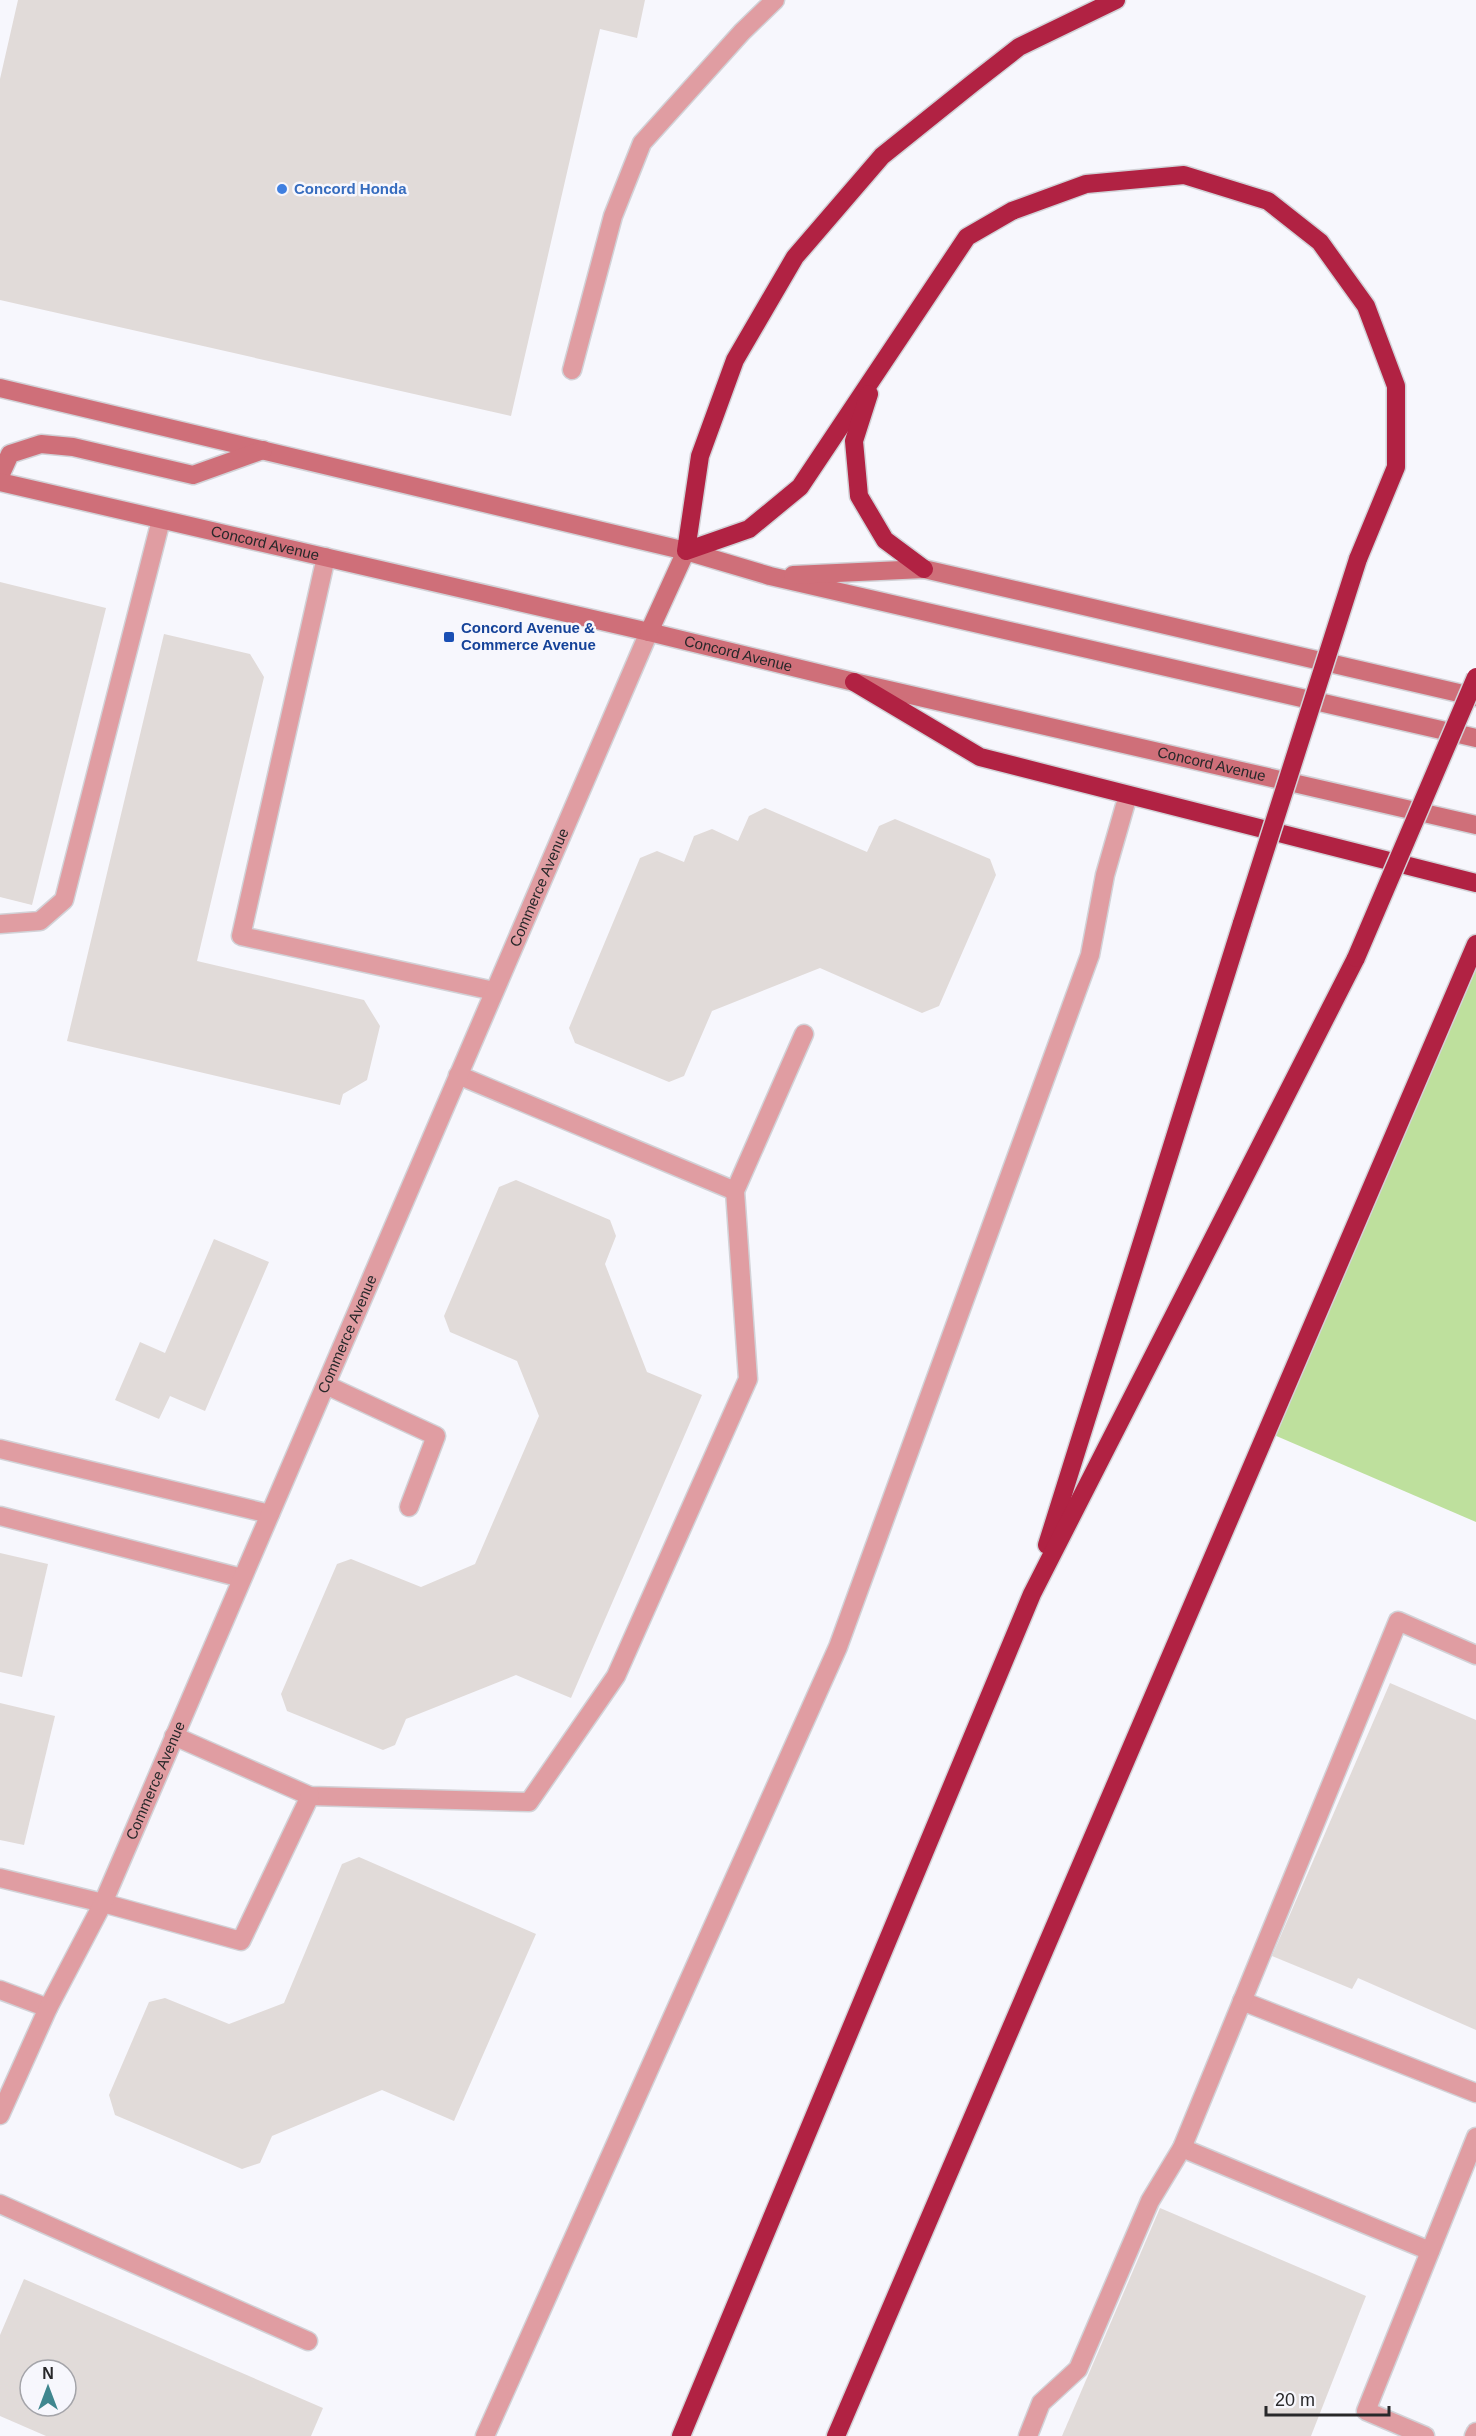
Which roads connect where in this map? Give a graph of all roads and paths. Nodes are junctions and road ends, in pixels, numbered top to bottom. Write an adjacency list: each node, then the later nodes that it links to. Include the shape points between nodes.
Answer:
1 (775, 0): 3 (street, via 642,143 613,216)
2 (1116, 0): 10 (highway, via 1019,47 973,83 882,156 795,256 735,360 700,456)
3 (572, 370)
4 (876, 372): 10 (highway, via 800,486 749,530); 12 (highway, via 854,441 859,496 885,540); 34 (highway, bridge, via 967,237 1012,212 1086,184 1184,175 1268,201 1320,242 1366,306 1396,386 1396,467 1358,559)
5 (0, 388): 6 (main road)
6 (263, 450): 7 (main road, via 193,475 73,447 41,444 10,454); 10 (main road)
7 (0, 476)
8 (0, 482): 9 (main road, Concord Avenue)
9 (161, 520): 11 (main road, Concord Avenue); 22 (street, via 64,900 40,921)
10 (686, 551): 13 (main road); 14 (main road, Commerce Avenue)
11 (326, 558): 14 (main road, Concord Avenue); 24 (street, via 241,936)
12 (924, 569): 13 (main road); 17 (main road)
13 (770, 576): 18 (main road)
14 (649, 632): 16 (main road, Concord Avenue); 24 (street, Commerce Avenue)
15 (1476, 677): 34 (highway, bridge, via 1356,958)
16 (854, 682): 19 (highway, via 980,757); 20 (main road, Concord Avenue)
17 (1476, 697)
18 (1476, 738)
19 (1128, 795): 21 (highway); 51 (street, via 1105,875 1090,955 838,1647)
20 (1476, 825)
21 (1476, 883)
22 (0, 924)
23 (1476, 945): 53 (highway)
24 (494, 992): 26 (street, Commerce Avenue)
25 (804, 1034): 27 (street)
26 (458, 1075): 27 (street); 28 (street, Commerce Avenue)
27 (735, 1191): 37 (street, via 748,1379 616,1676 529,1802)
28 (326, 1385): 30 (street, via 436,1436); 31 (street, Commerce Avenue)
29 (0, 1449): 31 (street)
30 (409, 1507)
31 (270, 1514): 33 (street, Commerce Avenue)
32 (0, 1516): 33 (street)
33 (242, 1578): 36 (street, Commerce Avenue)
34 (1032, 1594): 52 (highway)
35 (1476, 1655): 41 (street, via 1398,1621)
36 (174, 1736): 37 (street); 39 (street, Commerce Avenue)
37 (310, 1796): 39 (street, via 241,1941)
38 (0, 1878): 39 (street)
39 (103, 1903): 42 (street, Commerce Avenue)
40 (0, 1990): 42 (street)
41 (1242, 2001): 43 (street); 46 (street)
42 (48, 2008): 44 (street, Commerce Avenue)
43 (1476, 2093)
44 (0, 2115)
45 (1476, 2137): 48 (street)
46 (1182, 2148): 48 (street); 54 (street, via 1150,2201 1078,2369 1041,2403)
47 (0, 2204): 49 (street)
48 (1430, 2251): 55 (street, via 1366,2411)
49 (308, 2341)
50 (1476, 2432): 56 (street)
51 (485, 2436)
52 (681, 2436)
53 (836, 2436)
54 (1028, 2436)
55 (1425, 2436)
56 (1474, 2436)

